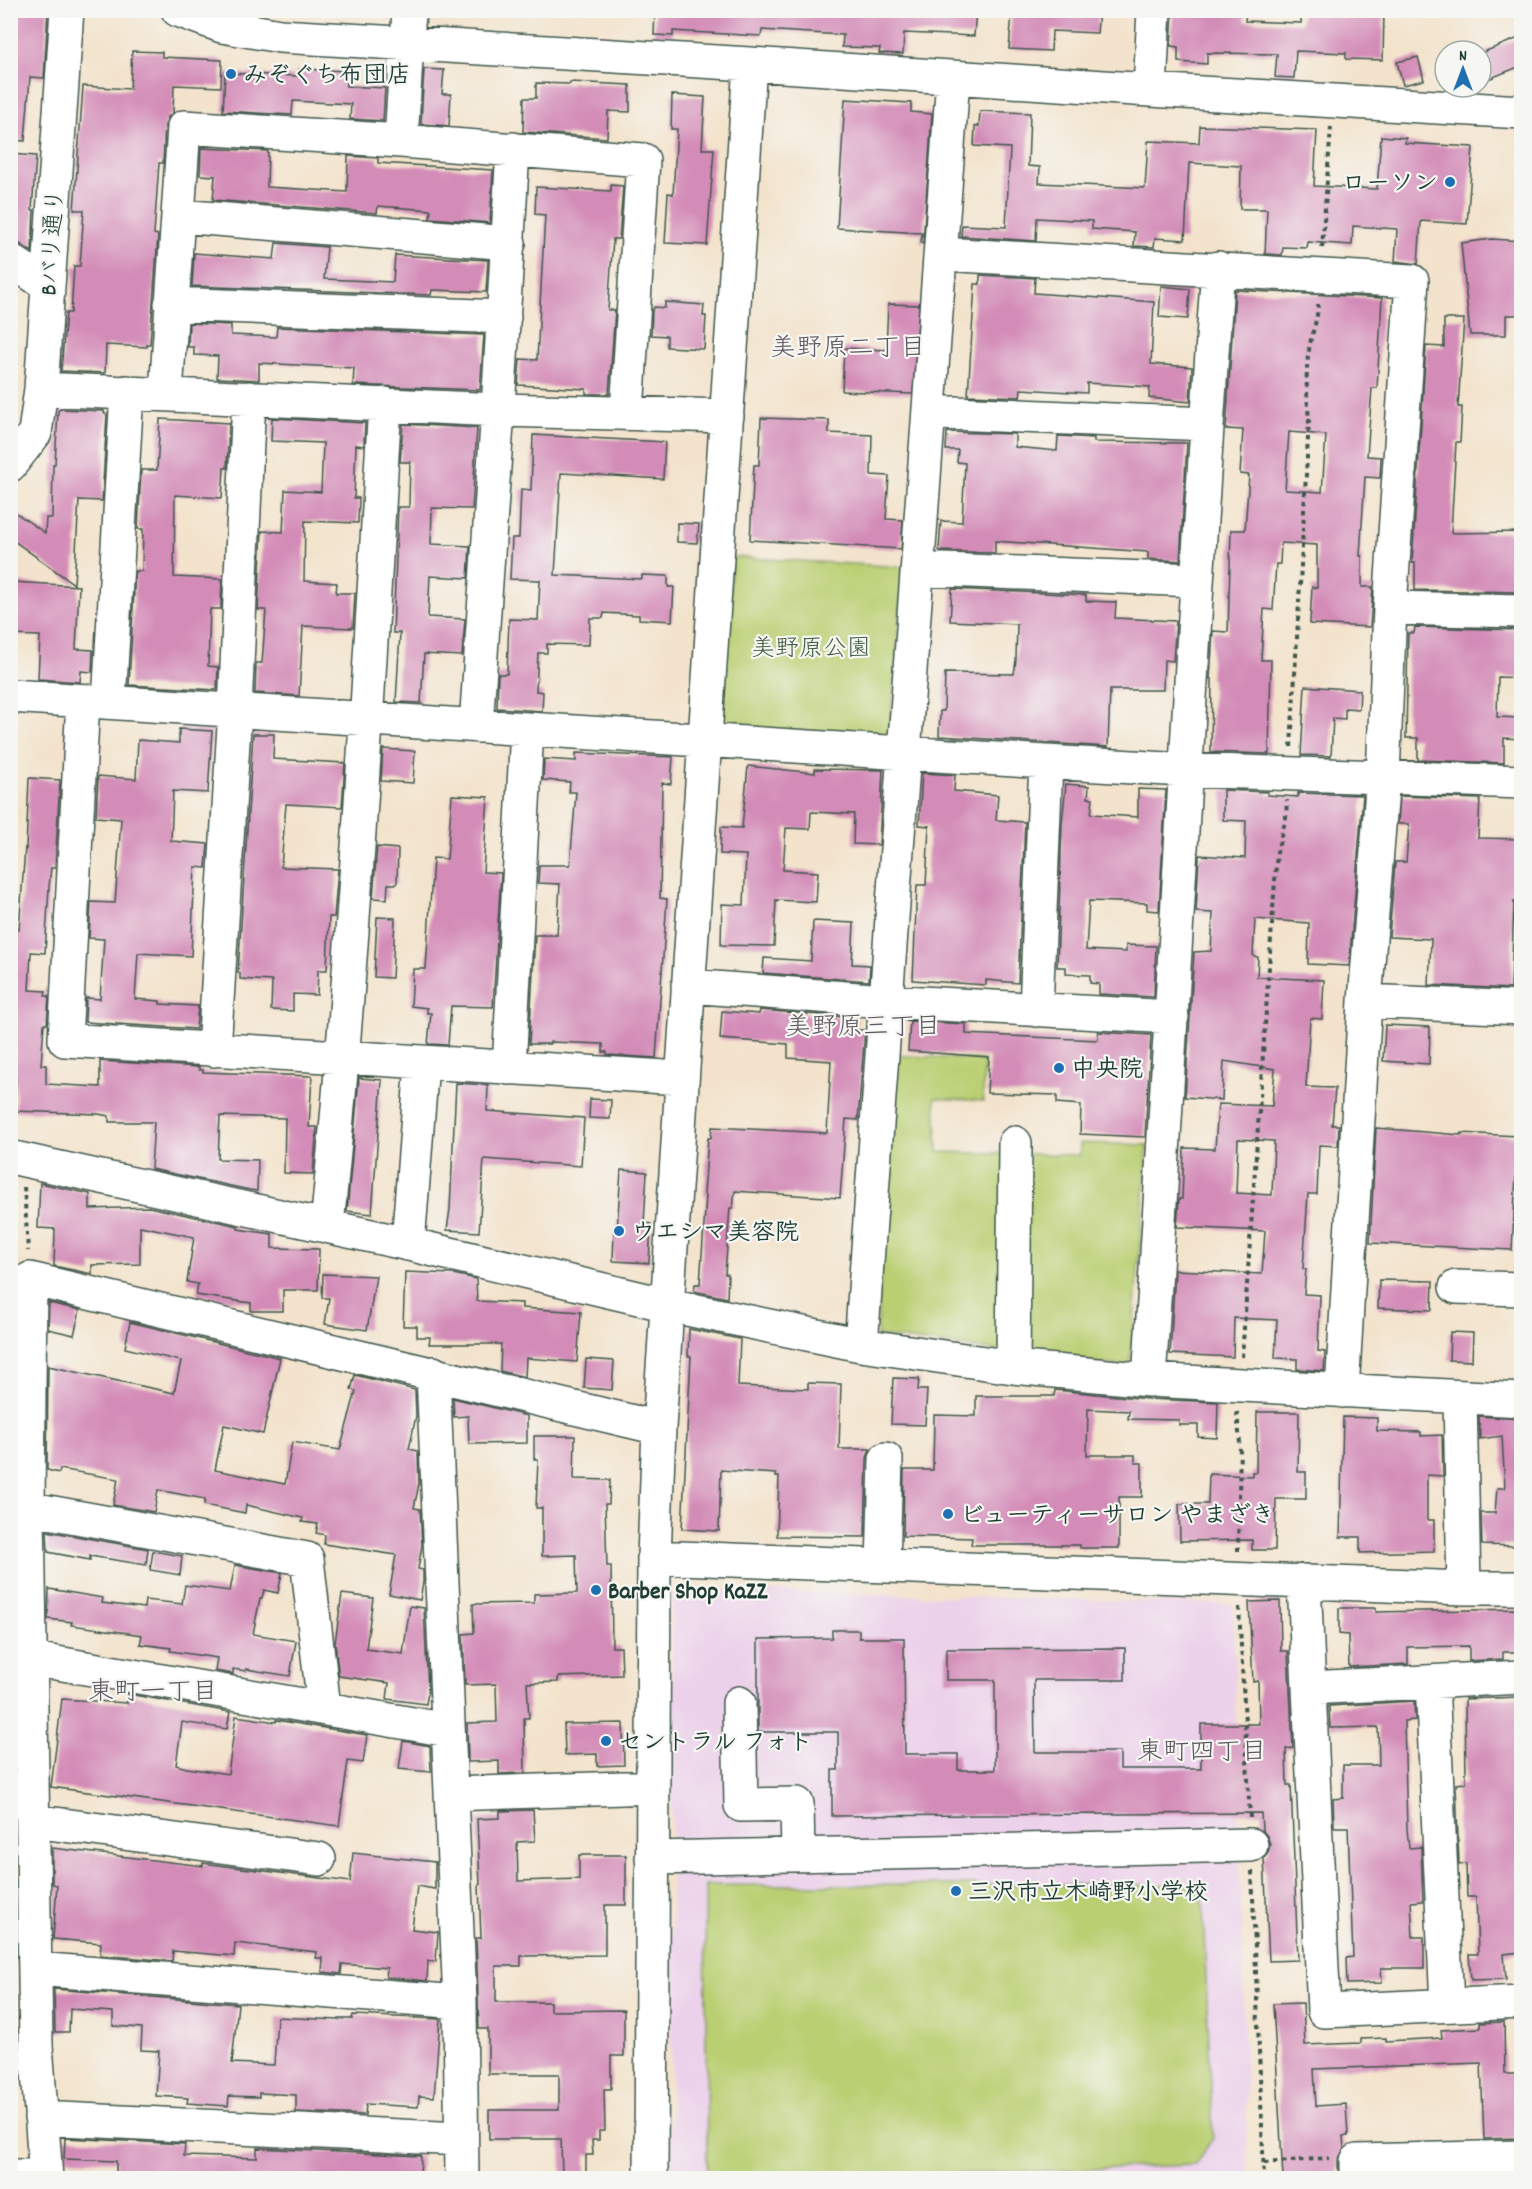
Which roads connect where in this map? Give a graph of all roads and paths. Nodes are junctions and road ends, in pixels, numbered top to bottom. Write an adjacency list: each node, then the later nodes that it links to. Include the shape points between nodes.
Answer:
1 (67, 10): 19 (street, Bバリ通り)
2 (178, 10): 5 (street, via 222,26 280,36)
3 (409, 10): 5 (street)
4 (1154, 10): 8 (street)
5 (406, 43): 6 (street); 11 (street)
6 (750, 64): 7 (street); 30 (street)
7 (953, 78): 8 (street); 15 (street)
8 (1150, 90): 9 (street)
9 (1521, 112)
10 (1331, 116): 18 (path)
11 (401, 141): 12 (street); 13 (street, via 184,127)
12 (513, 150): 14 (street); 28 (street, via 643,160)
13 (178, 216): 14 (street); 20 (street)
14 (509, 243): 21 (street)
15 (942, 254): 17 (street); 29 (street)
16 (10, 260): 19 (street)
17 (1218, 268): 18 (street); 31 (street)
18 (1320, 275): 35 (street, via 1412,281); 47 (path, via 1318,317 1308,350 1309,420)
19 (48, 285): 22 (street, Bバリ通り)
20 (171, 304): 21 (street); 24 (street)
21 (504, 317): 27 (street)
22 (41, 389): 23 (street); 32 (street, Bバリ通り, via 35,433)
23 (127, 392): 24 (street); 38 (street)
24 (166, 393): 25 (street)
25 (249, 398): 26 (street); 39 (street)
26 (385, 404): 27 (street); 40 (street)
27 (498, 410): 28 (street); 41 (street)
28 (627, 412): 30 (street)
29 (930, 412): 31 (street); 33 (street)
30 (727, 416): 43 (street)
31 (1207, 423): 34 (street)
32 (10, 465)
33 (918, 569): 34 (street); 44 (street)
34 (1196, 580): 46 (street)
35 (1390, 608): 36 (street); 48 (street)
36 (1521, 611)
37 (10, 696): 38 (street)
38 (96, 701): 39 (street); 56 (street, via 65,1040)
39 (235, 710): 40 (street); 56 (street)
40 (367, 719): 41 (street); 57 (street)
41 (476, 726): 42 (street)
42 (527, 729): 43 (street); 59 (street)
43 (706, 741): 44 (street); 50 (street)
44 (904, 754): 45 (street); 51 (street)
45 (1047, 762): 46 (street); 54 (street)
46 (1185, 770): 47 (street); 55 (street)
47 (1289, 774): 48 (street); 74 (path, via 1286,817 1277,852)
48 (1383, 776): 49 (street); 52 (street)
49 (1521, 782)
50 (688, 986): 51 (street); 60 (street)
51 (885, 1001): 54 (street); 69 (street)
52 (1365, 1001): 53 (street); 75 (street)
53 (1521, 1008)
54 (1036, 1010): 55 (street)
55 (1172, 1017): 73 (street)
56 (214, 1050): 57 (street)
57 (344, 1059): 58 (street); 63 (street)
58 (422, 1063): 59 (street); 64 (street)
59 (509, 1068): 60 (street)
60 (682, 1078): 68 (street)
61 (1015, 1143): 71 (street)
62 (16, 1158): 63 (street); 65 (path)
63 (327, 1226): 64 (street)
64 (408, 1244): 68 (street)
65 (30, 1279): 70 (street); 72 (street)
66 (1456, 1287): 67 (street)
67 (1521, 1289)
68 (668, 1305): 69 (street); 78 (street)
69 (861, 1345): 71 (street)
70 (21, 1348): 80 (street)
71 (1013, 1367): 73 (street)
72 (433, 1373): 78 (street); 93 (street)
73 (1149, 1380): 74 (street)
74 (1240, 1386): 75 (street); 83 (path)
75 (1342, 1391): 76 (street)
76 (1460, 1398): 77 (street); 85 (street)
77 (1521, 1400)
78 (659, 1428): 81 (street)
79 (886, 1459): 82 (street)
80 (19, 1507): 87 (street); 92 (street, via 307,1559)
81 (654, 1557): 82 (street); 94 (street)
82 (883, 1566): 83 (street)
83 (1238, 1579): 84 (street); 97 (path)
84 (1304, 1581): 85 (street); 90 (street)
85 (1464, 1588): 86 (street)
86 (1521, 1588)
87 (21, 1657): 92 (street); 96 (street)
88 (1521, 1677): 89 (street)
89 (1432, 1682): 90 (street); 104 (street)
90 (1309, 1688): 104 (street, via 1324,2011)
91 (739, 1703): 98 (street, via 741,1806 797,1804)
92 (324, 1708): 93 (street)
93 (448, 1730): 95 (street)
94 (652, 1787): 95 (street); 100 (street)
95 (451, 1794): 102 (street)
96 (26, 1835): 99 (street); 101 (street)
97 (1251, 1845): 98 (street); 109 (path)
98 (798, 1855): 100 (street)
99 (319, 1858)
100 (652, 1858): 114 (street)
101 (27, 1976): 102 (street); 105 (street)
102 (460, 2002): 107 (street)
103 (1521, 2002): 104 (street)
104 (1446, 2006)
105 (23, 2045): 106 (street)
106 (41, 2118): 107 (street); 112 (street)
107 (460, 2139): 113 (street)
108 (1521, 2157): 110 (street)
109 (1264, 2163): 110 (path, via 1344,2157); 115 (path)
110 (1357, 2170)
111 (10, 2176): 112 (street)
112 (46, 2177)
113 (462, 2178)
114 (651, 2178)
115 (1264, 2178)

